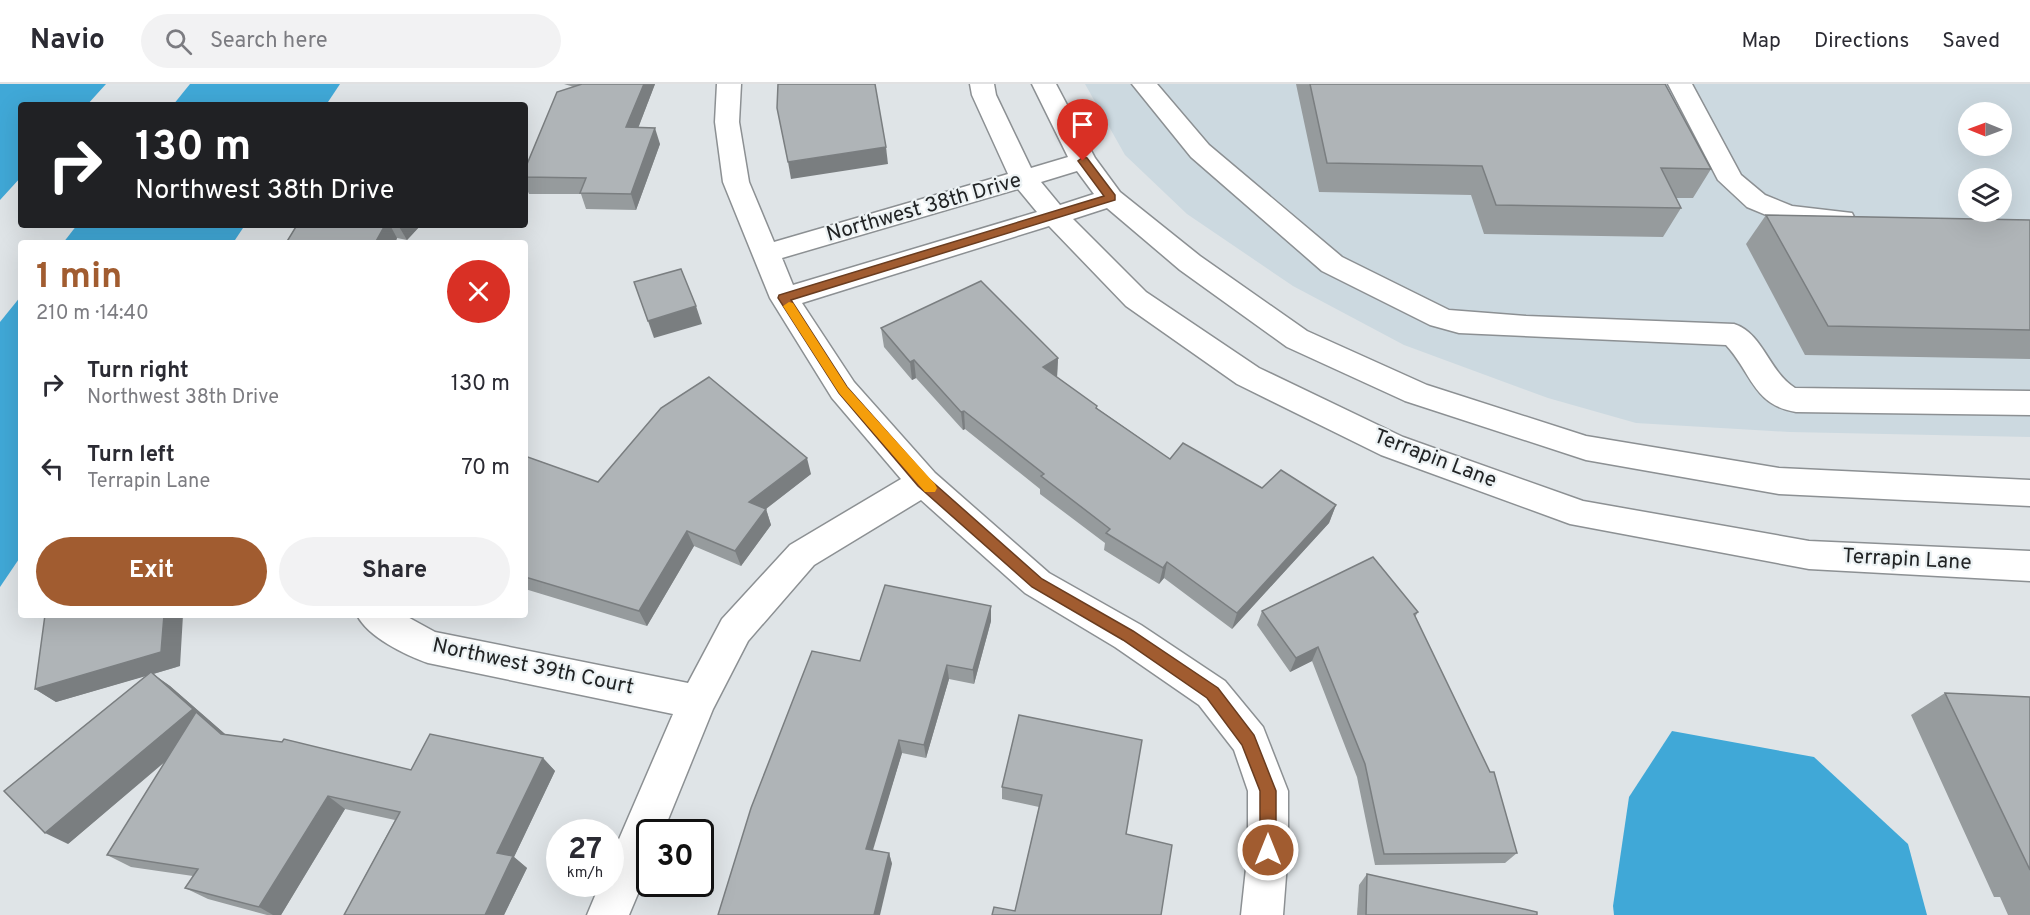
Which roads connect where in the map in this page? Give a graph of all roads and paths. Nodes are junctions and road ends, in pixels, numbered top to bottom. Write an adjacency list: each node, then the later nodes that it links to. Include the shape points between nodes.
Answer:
1 (729, 84): 13 (street, via 727,122 736,182)
2 (982, 84): 7 (street, Terrapin Lane)
3 (1044, 84): 6 (street)
4 (1144, 84): 15 (street, via 1200,151 1332,264 1440,318 1526,327 1734,335 1746,346 1769,387 1788,399)
5 (1680, 84): 11 (street, via 1731,180 1756,201 1788,215)
6 (1083, 161): 7 (street, Northwest 38th Drive); 8 (street)
7 (1023, 178): 9 (street, Northwest 38th Drive); 10 (street, Terrapin Lane)
8 (1111, 198): 10 (street, Northwest 38th Drive); 17 (street, via 1190,263 1298,339 1416,393 1586,448 1779,481)
9 (905, 213): 12 (street); 13 (street, Northwest 38th Drive)
10 (1054, 215): 12 (street, Northwest 38th Drive); 18 (street, Terrapin Lane, via 1136,298 1248,376 1414,454 1582,514 1809,555)
11 (1868, 220)
12 (931, 253): 14 (street, Northwest 38th Drive)
13 (764, 255): 14 (street)
14 (784, 298): 16 (street, via 843,390)
15 (2030, 403)
16 (923, 482): 20 (street, via 802,555 735,630); 22 (street, via 1037,583 1128,636 1212,693 1249,740 1268,791)
17 (2030, 493)
18 (2030, 566)
19 (378, 618): 20 (street, Northwest 39th Court, via 428,647)
20 (697, 702): 21 (street)
21 (608, 915)
22 (1262, 915)

